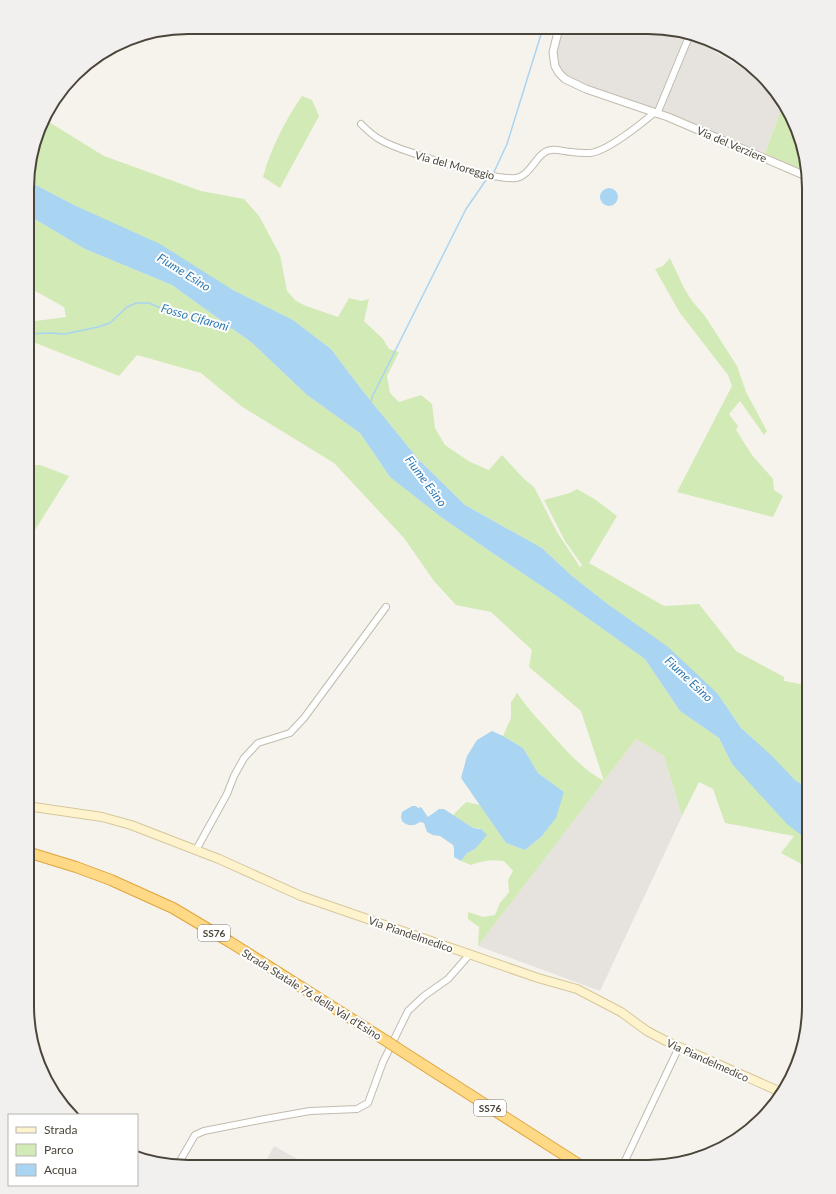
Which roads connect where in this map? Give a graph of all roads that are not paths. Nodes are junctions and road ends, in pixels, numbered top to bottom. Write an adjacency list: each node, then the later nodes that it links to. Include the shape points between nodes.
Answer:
1 (558, 34): 3 (street, via 553,52 555,66 565,79)
2 (688, 39): 3 (street, Via del Moreggio)
3 (655, 113): 4 (street, Via del Moreggio, via 602,150 592,153 549,150 518,178 475,173 395,147 380,140); 5 (street, Via del Verziere)
4 (361, 124)
5 (802, 174)
6 (386, 606): 8 (street, via 300,723 290,733 258,743 244,758)
7 (34, 807): 8 (main road, Via Piandelmedico, via 102,817 131,825)
8 (196, 850): 11 (main road, Via Piandelmedico, via 302,896)
9 (34, 854): 12 (highway, Strada Statale 76 della Val d'Esino / SS76, via 111,880 172,908 230,942)
10 (34, 860): 12 (highway, Strada Statale 76 della Val d'Esino / SS76, via 108,885 170,913)
11 (470, 954): 13 (main road, Via Piandelmedico, via 577,989); 16 (street, via 448,979 408,1011 383,1062 368,1103 357,1109 310,1111 204,1131 195,1135)
12 (387, 1045): 14 (highway, Strada Statale 76 della Val d'Esino / SS76, bridge)
13 (679, 1047): 15 (main road, Via Piandelmedico); 19 (street)
14 (396, 1051): 17 (highway, Strada Statale 76 della Val d'Esino / SS76); 18 (highway, Strada Statale 76 della Val d'Esino / SS76)
15 (777, 1090)
16 (180, 1160)
17 (561, 1160)
18 (572, 1160)
19 (625, 1160)

